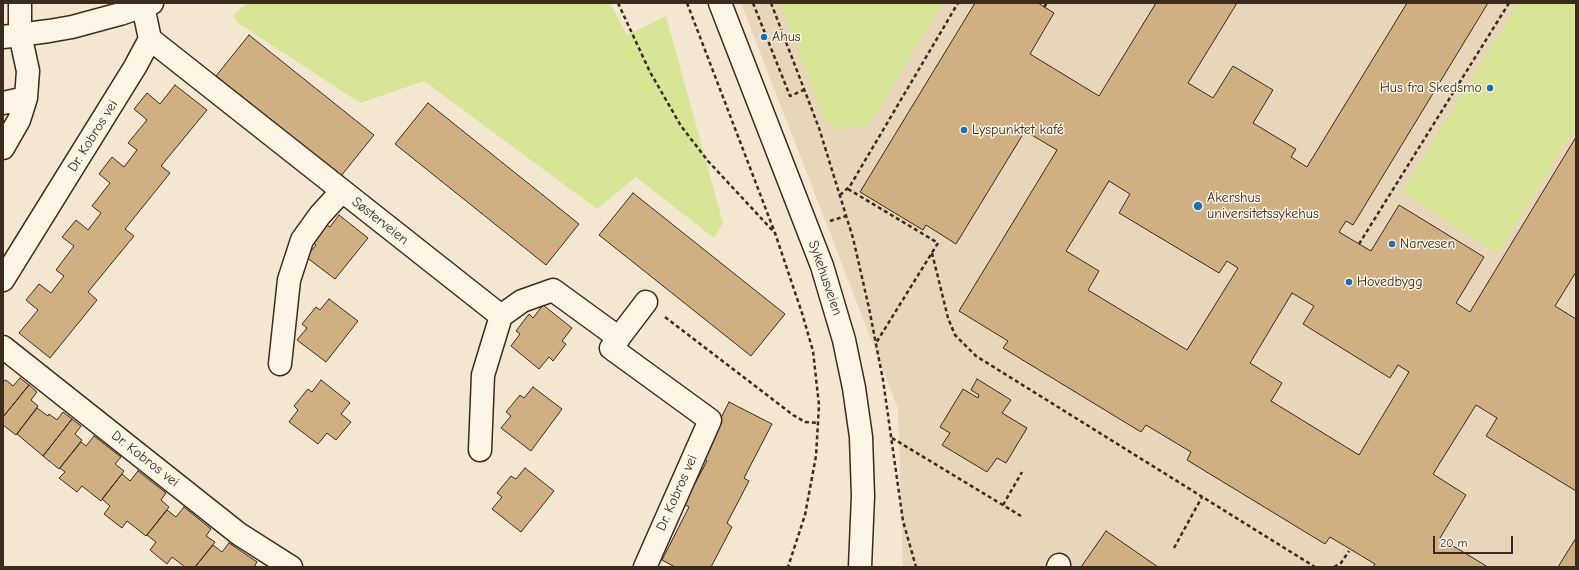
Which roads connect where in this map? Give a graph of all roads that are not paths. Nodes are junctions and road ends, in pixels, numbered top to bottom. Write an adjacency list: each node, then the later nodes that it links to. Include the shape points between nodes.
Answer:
1 (20, 3): 4 (street)
2 (720, 3): 19 (street, Sykehusveien, via 822,266 844,340 861,437 863,496)
3 (147, 5): 4 (street, via 72,27); 5 (street)
4 (12, 36): 6 (street, via 28,71)
5 (150, 39): 9 (street, Søsterveien); 10 (street, Dr. Kobros vei)
6 (26, 98): 7 (street); 8 (street, via 19,120)
7 (3, 103)
8 (3, 148)
9 (342, 191): 12 (street, Søsterveien); 15 (street, via 302,240 289,280)
10 (3, 280)
11 (646, 302): 13 (street)
12 (502, 316): 13 (street, via 522,301 553,290); 16 (street, via 483,375)
13 (619, 338): 18 (street, Dr. Kobros vei, via 611,348 710,420)
14 (3, 346): 17 (street, Dr. Kobros vei, via 240,534)
15 (280, 364)
16 (480, 450)
17 (292, 567)
18 (645, 567)
19 (860, 567)

